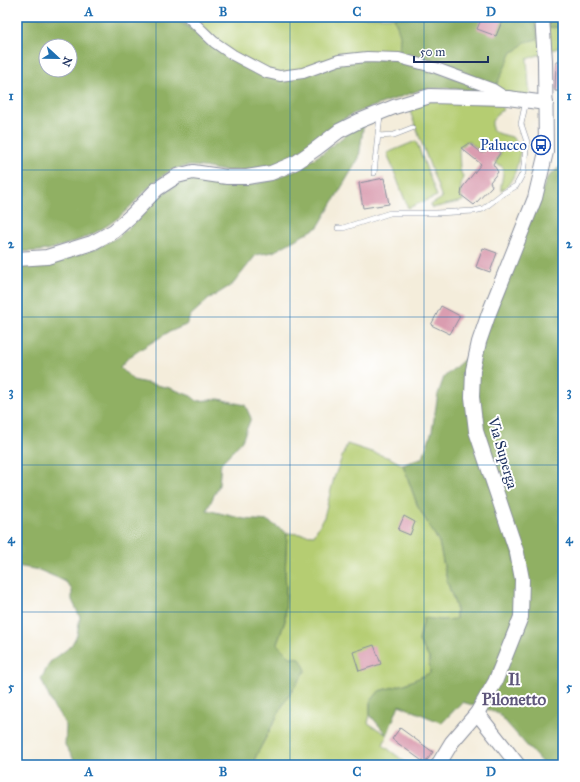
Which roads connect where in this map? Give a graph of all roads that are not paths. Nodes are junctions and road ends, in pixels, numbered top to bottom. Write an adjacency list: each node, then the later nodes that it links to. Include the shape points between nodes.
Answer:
1 (188, 17): 3 (street, via 214,42 233,55 280,76 303,73 340,60 368,57 399,58 436,68 493,89)
2 (542, 17): 5 (street, Via Superga)
3 (508, 98): 4 (street); 6 (street, via 430,96)
4 (526, 100): 5 (street); 10 (lane, via 521,124 527,142 523,173 516,186 496,198 487,207 460,212 390,213)
5 (546, 103): 12 (street, Via Superga, via 546,152 536,198 489,313 473,370 472,397 476,431 517,553 522,579 521,617 495,682)
6 (380, 112): 8 (lane); 11 (street, via 339,131 297,162 271,173 228,178 193,172 177,176 157,189 114,231 92,243 47,257)
7 (412, 128): 8 (lane, via 394,135)
8 (378, 136): 9 (lane)
9 (374, 172)
10 (338, 228)
11 (17, 259)
12 (477, 713): 13 (street, Via Superga, via 452,742); 14 (street)
13 (438, 765)
14 (518, 765)

